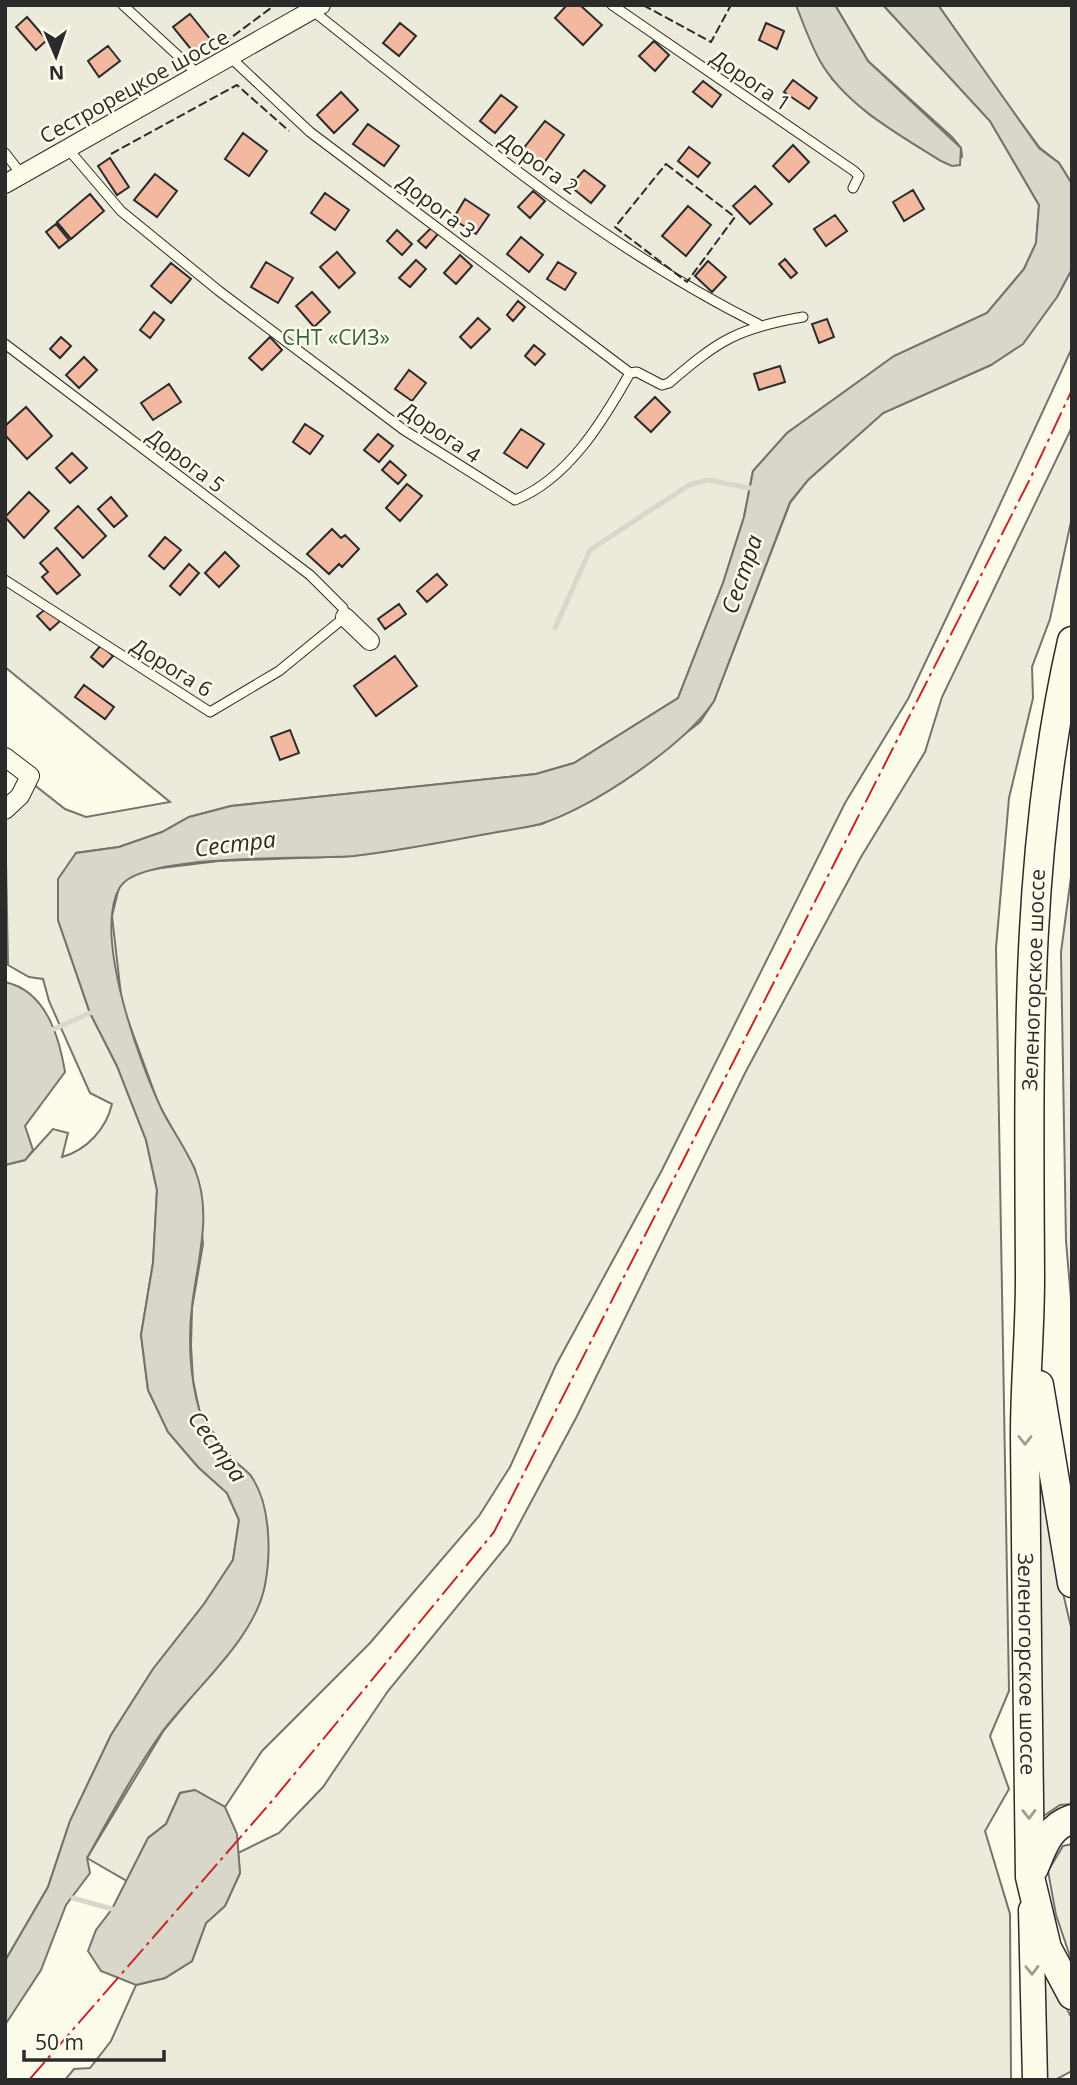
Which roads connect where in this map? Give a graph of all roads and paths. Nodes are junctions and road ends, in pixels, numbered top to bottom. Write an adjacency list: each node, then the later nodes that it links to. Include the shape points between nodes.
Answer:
1 (122, 5): 5 (lane)
2 (612, 5): 10 (lane, Дорога 1, via 854,172 859,182)
3 (317, 8): 4 (street, Сестрорецкое шоссе); 12 (lane, Дорога 2, via 509,165 695,293)
4 (231, 58): 5 (street, Сестрорецкое шоссе); 14 (lane, Дорога 3, via 310,132)
5 (200, 76): 6 (street, Сестрорецкое шоссе)
6 (68, 149): 8 (street, Сестрорецкое шоссе); 14 (lane, Дорога 4, via 121,211 219,291 404,430 515,500 533,493 586,444)
7 (5, 153): 8 (lane)
8 (22, 175): 9 (street, Сестрорецкое шоссе)
9 (5, 184)
10 (853, 188)
11 (803, 317): 12 (lane)
12 (758, 324): 14 (lane, via 713,345 669,383 662,385)
13 (5, 344): 16 (lane, Дорога 5, via 310,575)
14 (630, 373)
15 (5, 580): 16 (lane, Дорога 6, via 210,712 279,671)
16 (344, 612): 18 (street)
17 (1072, 640): 21 (highway, Зеленогорское шоссе, via 1049,767 1034,890 1029,1007)
18 (370, 641)
19 (5, 757): 20 (street, via 30,776 20,796)
20 (5, 810)
21 (1030, 1323): 22 (highway, Зеленогорское шоссе); 24 (highway, Зеленогорское шоссе, one-way to 24, via 1025,1431)
22 (1072, 1583)
23 (1072, 1819): 24 (highway, via 1048,1835)
24 (1030, 1877): 25 (highway, Зеленогорское шоссе, via 1047,1948); 26 (main road, one-way to 26)
25 (1072, 1995)
26 (1035, 2080)

